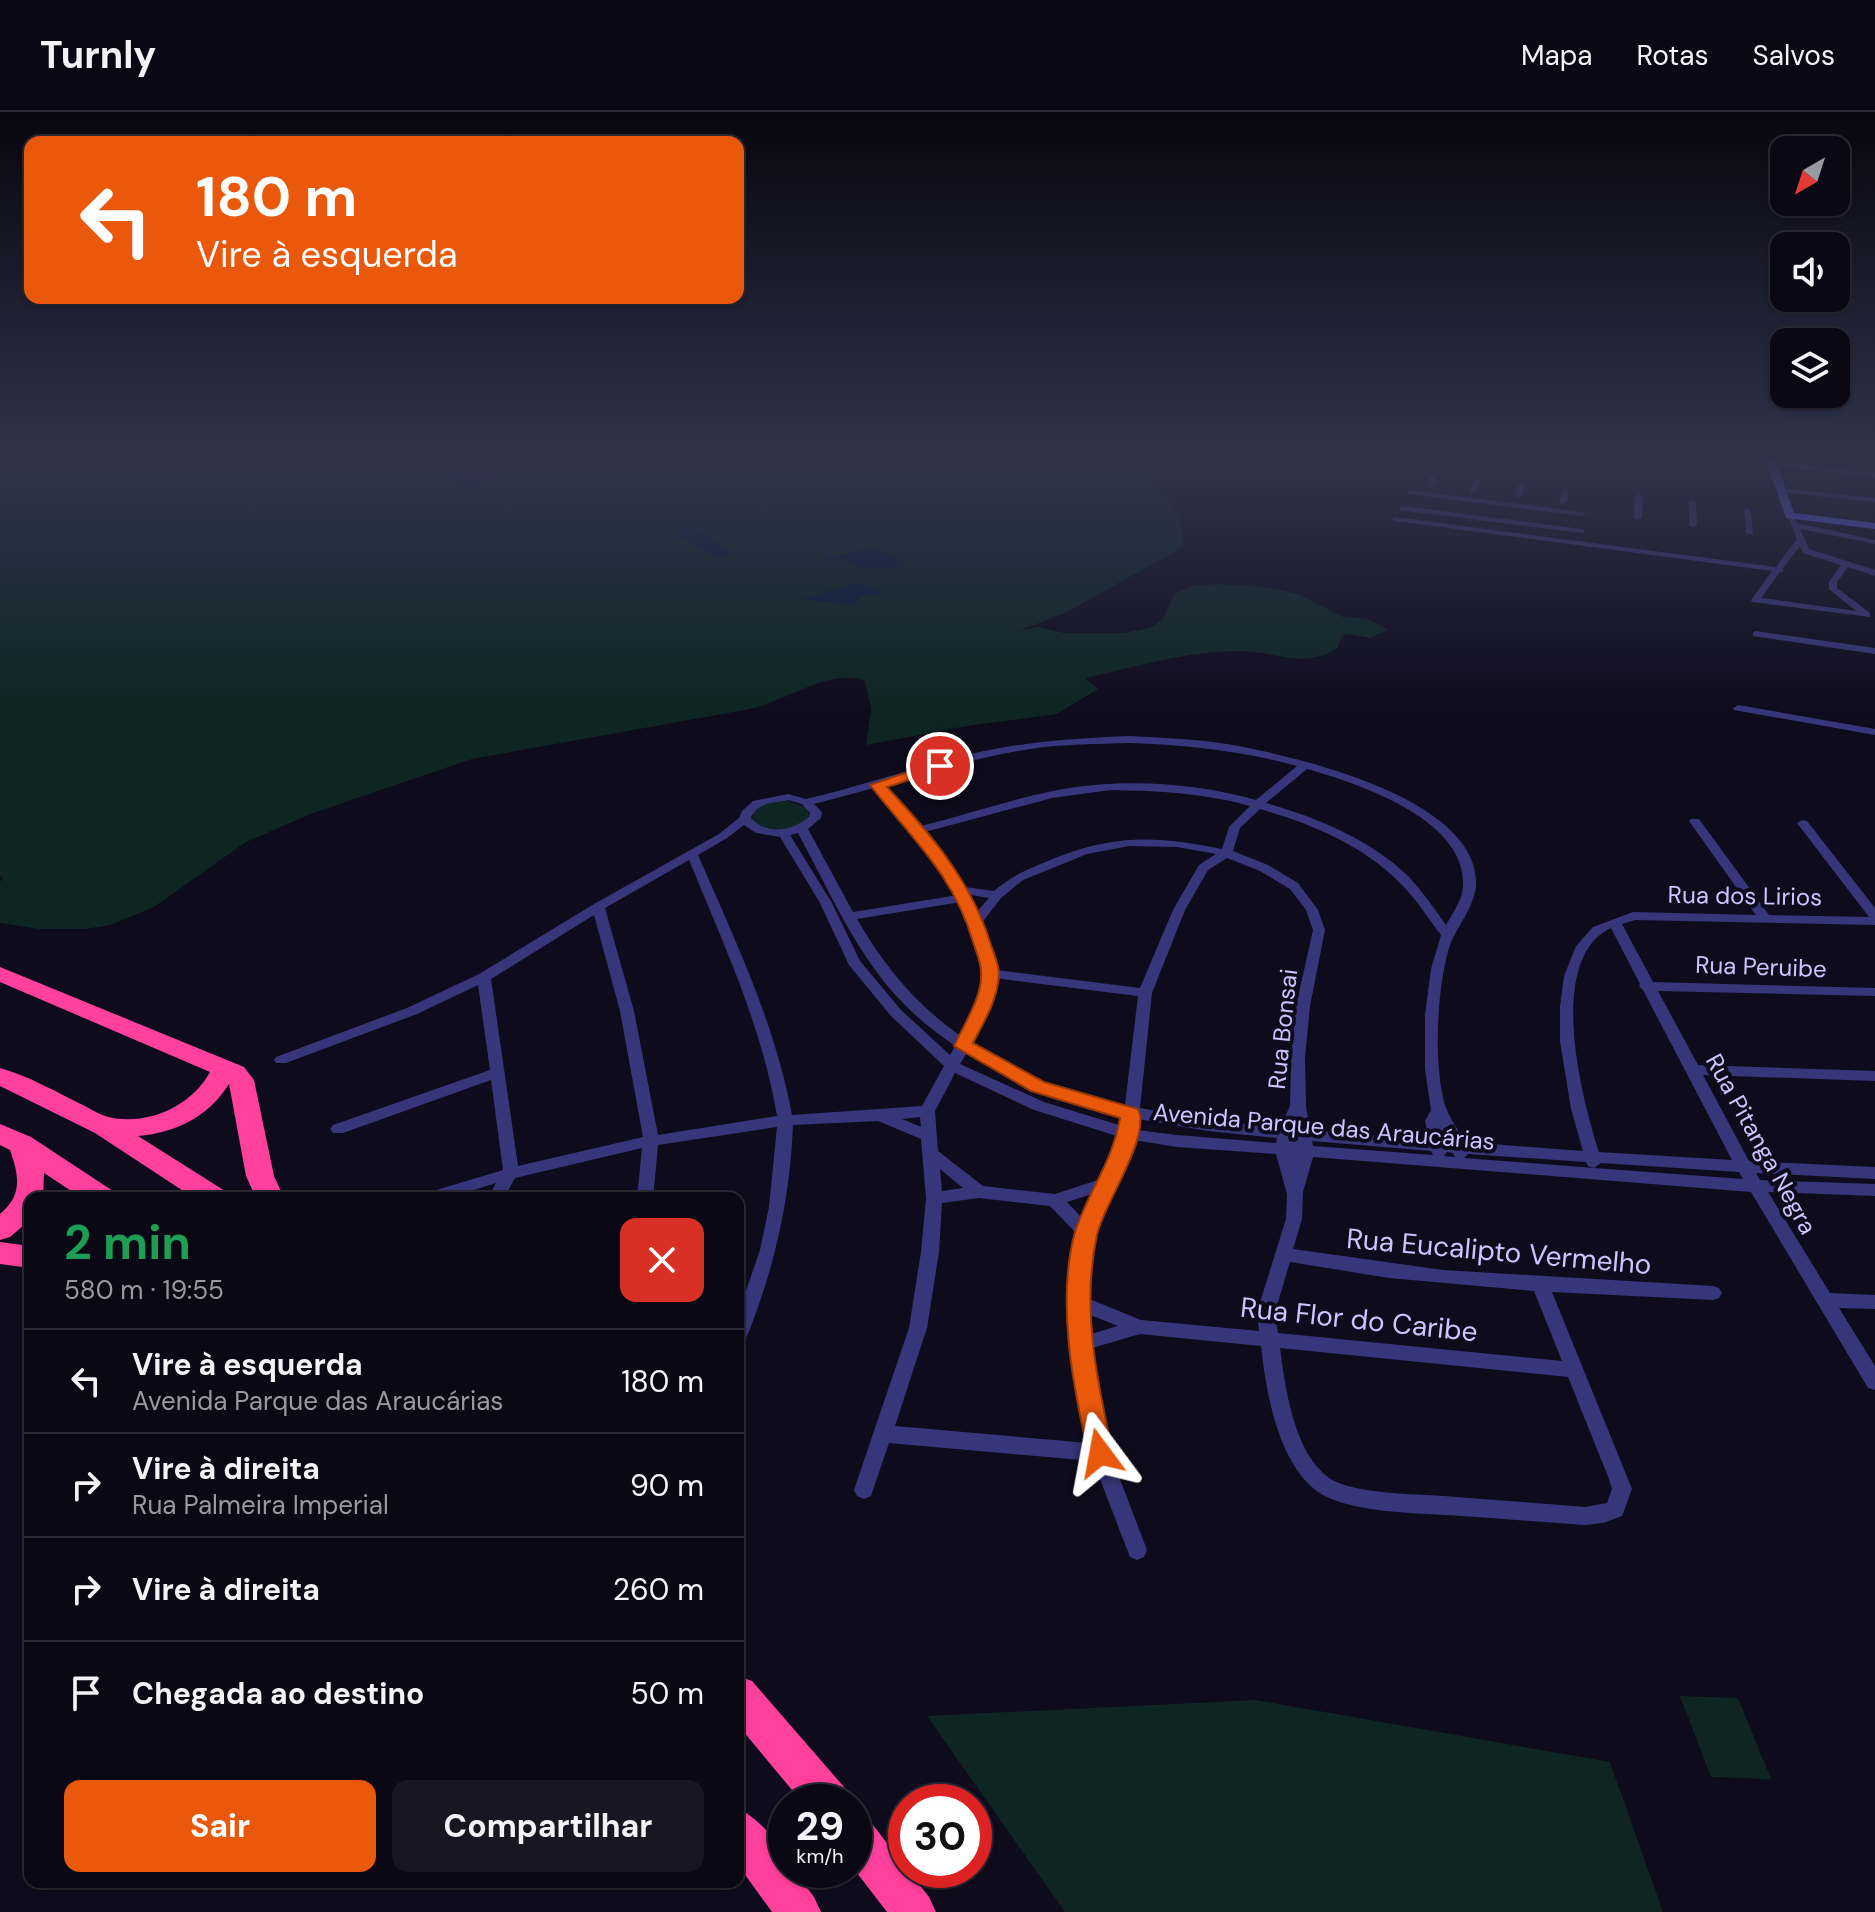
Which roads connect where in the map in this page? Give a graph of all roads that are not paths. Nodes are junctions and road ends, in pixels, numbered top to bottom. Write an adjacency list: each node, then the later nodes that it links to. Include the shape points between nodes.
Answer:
1 (1591, 545): 5 (street)
2 (1797, 545): 5 (street)
3 (1803, 545): 4 (street, via 1806,551)
4 (1845, 565): 6 (street); 7 (street, via 1833,589)
5 (1780, 570): 7 (street, via 1755,600)
6 (1875, 573)
7 (1871, 617)
8 (1756, 634): 9 (street)
9 (1875, 651)
10 (1738, 708): 11 (street)
11 (1875, 732)
12 (1305, 765): 13 (street, via 1226,748 1083,740 983,755); 16 (street); 39 (street, via 1412,807 1460,849 1469,894)
13 (877, 785): 14 (street); 24 (street)
14 (853, 792): 15 (street); 17 (street)
15 (806, 802): 17 (street); 18 (street, via 766,799 750,808)
16 (1258, 804): 21 (street); 24 (street, via 1174,790 1095,788 1031,798); 39 (street, via 1368,852 1410,885)
17 (816, 812): 22 (street)
18 (745, 819): 23 (street); 26 (street)
19 (1695, 821): 35 (street)
20 (1803, 823): 36 (street)
21 (1235, 827): 27 (street); 28 (street)
22 (802, 829): 25 (street); 34 (street, Avenida Parque das Araucárias)
23 (757, 830): 25 (street); 26 (street)
24 (918, 830): 31 (street)
25 (783, 833): 48 (street, Avenida Parque das Araucárias, via 854,962 896,1013)
26 (723, 836): 29 (street)
27 (1203, 848): 28 (street, Rua Bonsai); 30 (street); 32 (street, Rua Bonsai, via 1151,841 1107,845 1034,870)
28 (1226, 853): 30 (street); 54 (street, Rua Bonsai, via 1294,886 1317,920 1303,1006)
29 (692, 854): 33 (street); 59 (street, via 748,984)
30 (1203, 868): 45 (street, via 1179,910)
31 (964, 894): 32 (street); 34 (street); 37 (street)
32 (997, 895): 37 (street, Rua Bonsai)
33 (598, 907): 42 (street); 64 (street, via 627,1011)
34 (851, 916): 46 (street, Avenida Parque das Araucárias, via 886,977)
35 (1765, 918): 36 (street, Rua dos Lirios); 38 (street, Rua dos Lirios, via 1633,916)
36 (1875, 918)
37 (976, 922): 40 (street)
38 (1615, 923): 43 (street, Rua Pitanga Negra); 70 (street, via 1590,939 1567,986 1568,1045)
39 (1447, 935): 55 (street, via 1432,1026)
40 (990, 973): 45 (street); 46 (street, via 983,1006)
41 (0, 974): 49 (highway)
42 (484, 977): 47 (street, via 412,1011); 51 (street)
43 (1646, 986): 44 (street, Rua Peruibe); 50 (street, Rua Pitanga Negra)
44 (1875, 992)
45 (1145, 993): 57 (street)
46 (963, 1046): 48 (street); 57 (street, Avenida Parque das Araucárias, via 1038,1086)
47 (281, 1060)
48 (953, 1066): 56 (street); 62 (street, Avenida Parque das Araucárias, via 1039,1106)
49 (225, 1067): 60 (highway, via 212,1093 182,1115 152,1127); 83 (highway, via 241,1080)
50 (1691, 1070): 53 (street); 71 (street, Rua Pitanga Negra)
51 (497, 1073): 61 (street); 72 (street)
52 (0, 1076): 60 (highway)
53 (1875, 1076)
54 (1298, 1106): 65 (street); 66 (street)
55 (1439, 1110): 68 (street, via 1433,1121); 69 (street)
56 (927, 1111): 58 (street); 67 (street)
57 (1131, 1114): 62 (street); 65 (street, Avenida Parque das Araucárias)
58 (883, 1117): 59 (street); 67 (street)
59 (785, 1121): 64 (street); 102 (street, via 772,1244)
60 (104, 1126): 82 (highway)
61 (338, 1129)
62 (1129, 1134): 65 (street, Avenida Parque das Araucárias); 76 (street)
63 (10, 1138): 80 (highway, via 33,1175); 81 (highway)
64 (651, 1139): 72 (street); 86 (street)
65 (1283, 1142): 66 (street, Avenida Parque das Araucárias); 88 (street)
66 (1306, 1144): 68 (street, Avenida Parque das Araucárias); 88 (street)
67 (930, 1145): 87 (street); 89 (street)
68 (1439, 1154): 69 (street, Avenida Parque das Araucárias)
69 (1461, 1156): 70 (street, Avenida Parque das Araucárias); 75 (street, Avenida Parque das Araucárias)
70 (1592, 1157): 71 (street, Avenida Parque das Araucárias); 75 (street)
71 (1744, 1167): 73 (street, Avenida Parque das Araucárias); 77 (street, Rua Pitanga Negra)
72 (511, 1171): 84 (street); 85 (street)
73 (1831, 1171): 74 (street, Avenida Parque das Araucárias); 78 (street)
74 (1875, 1173)
75 (1598, 1175): 77 (street, Avenida Parque das Araucárias)
76 (1107, 1183): 90 (street); 93 (street)
77 (1755, 1186): 78 (street, Avenida Parque das Araucárias); 99 (street, Rua Pitanga Negra)
78 (1843, 1189): 79 (street, Avenida Parque das Araucárias)
79 (1875, 1190)
80 (32, 1192)
81 (94, 1192)
82 (206, 1192)
83 (267, 1192)
84 (447, 1192)
85 (499, 1192)
86 (646, 1192)
87 (979, 1192): 89 (street); 90 (street)
88 (1295, 1192): 95 (street, via 1294,1219)
89 (934, 1198): 108 (street, via 918,1328)
90 (1055, 1200): 93 (street)
91 (24, 1207): 92 (highway)
92 (0, 1229)
93 (1086, 1232): 100 (street)
94 (0, 1253): 96 (highway)
95 (1282, 1254): 97 (street, Rua Eucalipto Vermelho, via 1331,1264); 104 (street, via 1266,1312)
96 (24, 1256)
97 (1540, 1284): 98 (street, Rua Eucalipto Vermelho); 106 (street)
98 (1713, 1293)
99 (1823, 1300): 101 (street); 107 (street, Rua Pitanga Negra)
100 (1078, 1302): 103 (street); 105 (street)
101 (1875, 1302)
102 (744, 1322)
103 (1140, 1327): 104 (street, Rua Flor do Caribe); 105 (street)
104 (1267, 1337): 106 (street, Rua Flor do Caribe); 106 (street, via 1283,1420 1311,1473 1343,1494 1387,1501 1585,1516 1615,1509 1622,1489 1619,1479)
105 (1082, 1344): 109 (street)
106 (1573, 1370)
107 (1875, 1382)
108 (884, 1434): 109 (street); 110 (street)
109 (1100, 1453): 111 (street)
110 (864, 1490)
111 (1137, 1550)
112 (744, 1702): 113 (highway)
113 (814, 1784)
114 (744, 1838): 116 (highway)
115 (872, 1858): 117 (highway)
116 (799, 1912)
117 (914, 1912)

